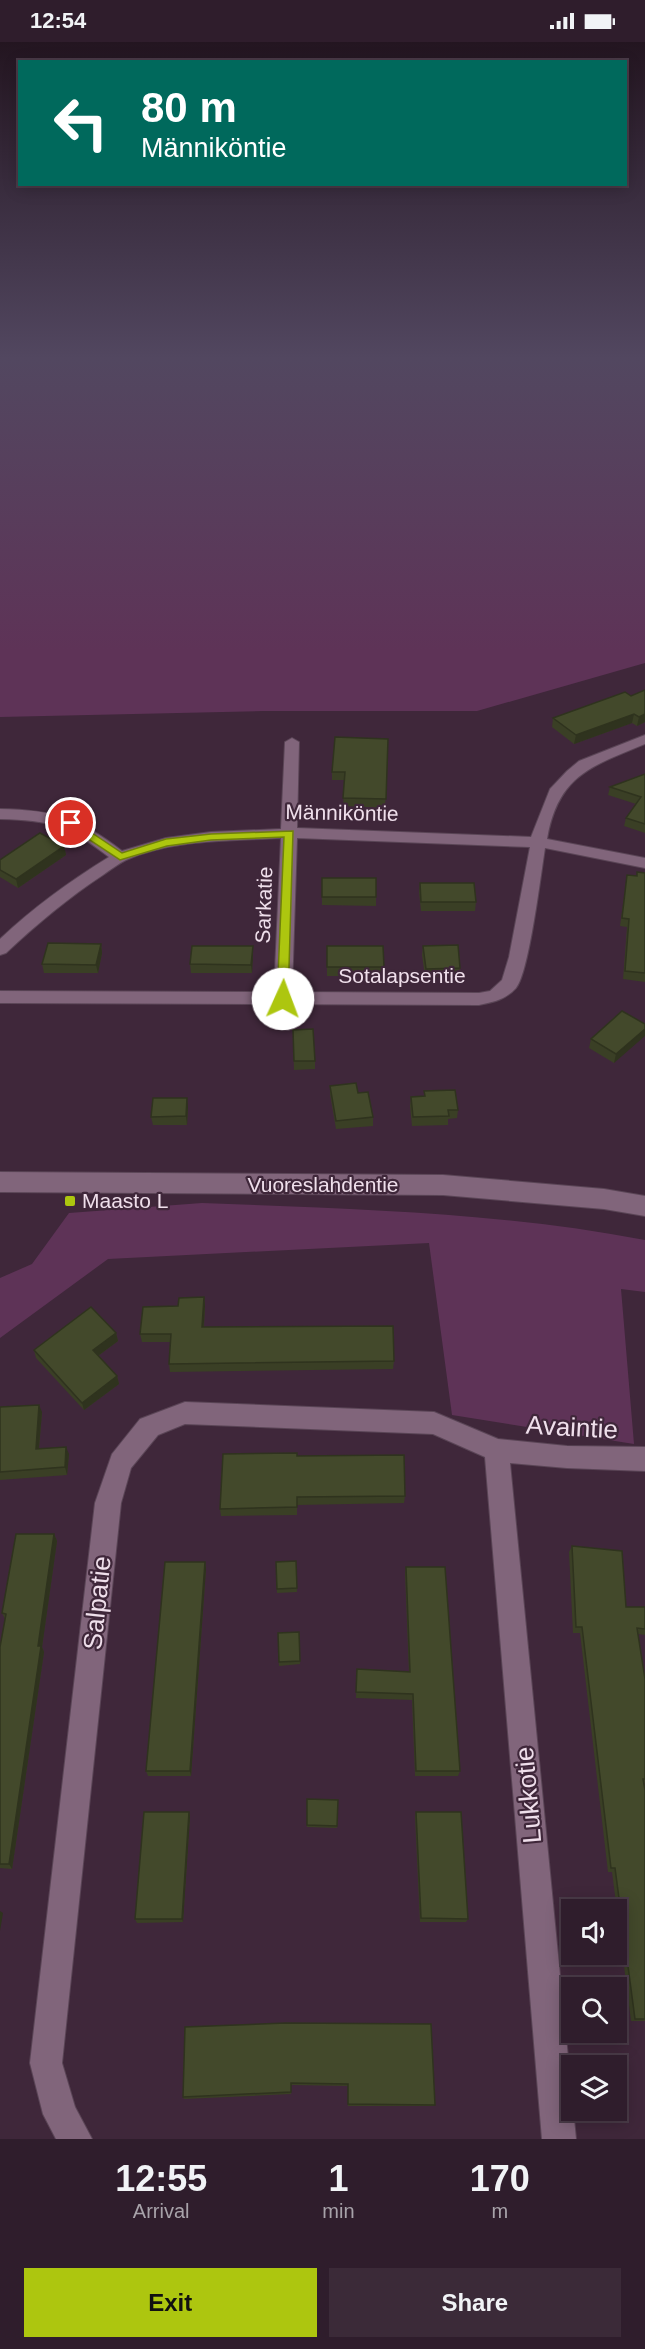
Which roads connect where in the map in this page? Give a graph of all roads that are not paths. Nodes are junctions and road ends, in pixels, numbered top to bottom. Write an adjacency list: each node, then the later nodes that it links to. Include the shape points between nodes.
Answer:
1 (645, 739): 5 (street, Sotalapsentie, via 607,753 572,774 558,789)
2 (292, 742): 4 (street, Sarkatie)
3 (0, 814): 6 (street, via 38,815 71,823)
4 (289, 833): 5 (street, Männiköntie); 6 (street, Männiköntie, via 166,843); 10 (street, Sarkatie)
5 (538, 842): 7 (street, Männiköntie); 10 (street, Sotalapsentie, via 518,957 510,983 495,996)
6 (120, 857): 8 (street, Männiköntie, via 35,916)
7 (645, 863)
8 (0, 949)
9 (0, 997): 10 (street, Sotalapsentie)
10 (283, 999)
11 (0, 1182): 12 (street, Vuoreslahdentie, via 443,1185)
12 (645, 1206)
13 (497, 1450): 14 (street, Avaintie); 15 (street, Salpatie, via 434,1423 185,1413 149,1427 121,1462 108,1503 46,2063 60,2114); 16 (street, Lukkotie)
14 (645, 1459)
15 (75, 2139)
16 (559, 2139)

